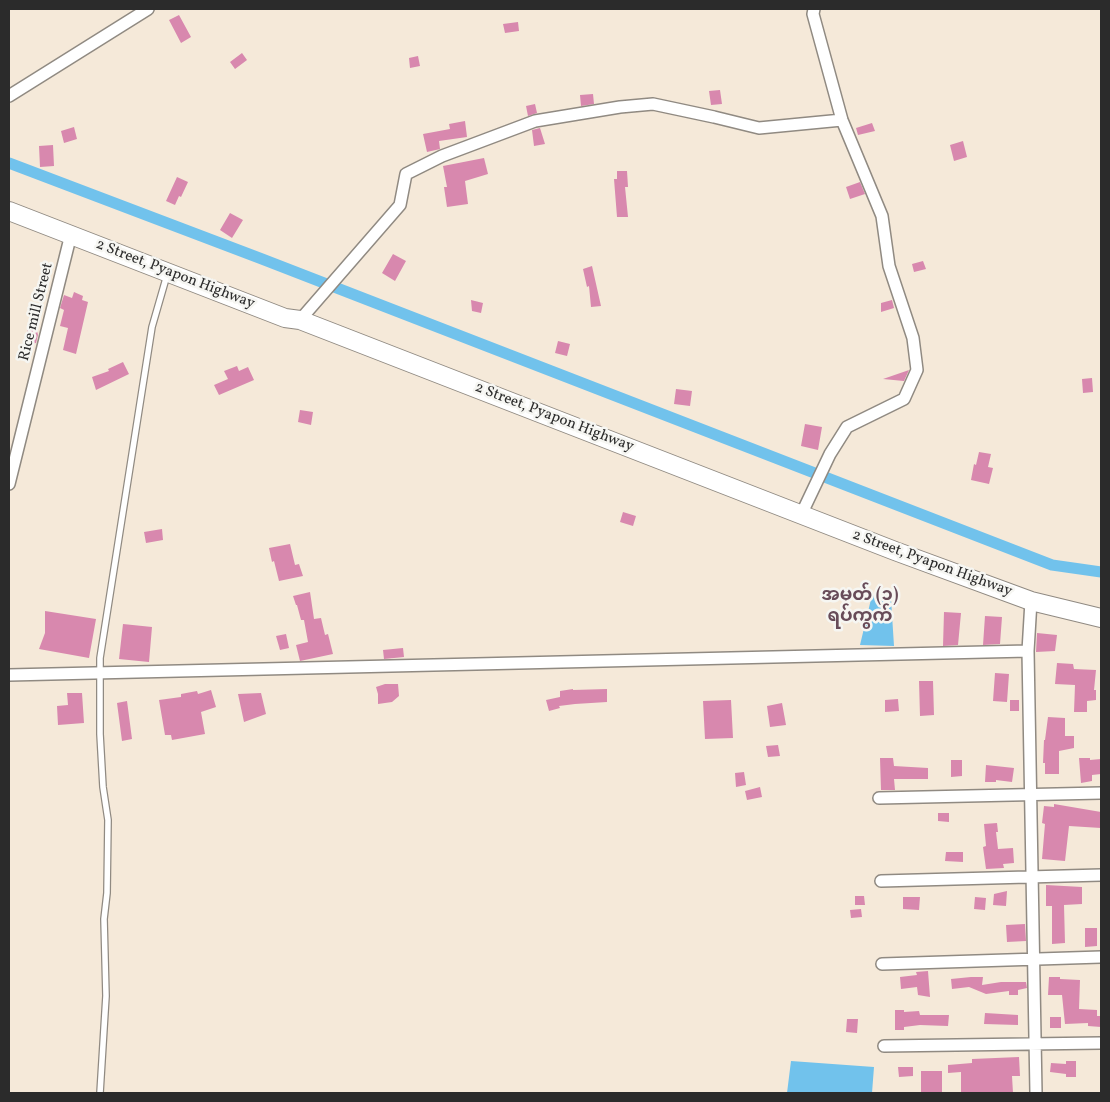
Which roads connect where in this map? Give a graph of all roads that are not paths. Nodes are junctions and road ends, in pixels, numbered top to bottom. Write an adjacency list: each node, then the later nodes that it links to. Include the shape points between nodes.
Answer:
1 (148, 9): 3 (street)
2 (814, 9): 4 (street)
3 (9, 96)
4 (842, 120): 8 (street, via 759,128 653,104 535,121 442,156 406,174 400,206); 10 (street, via 882,216 889,266 913,338 917,370 904,398 847,427 830,454)
5 (9, 211): 6 (main road, 2 Street, Pyapon Highway)
6 (71, 234): 7 (main road, 2 Street, Pyapon Highway); 9 (street, Rice mill Street)
7 (168, 272): 8 (main road, 2 Street, Pyapon Highway, via 285,318); 14 (lane, via 152,328 137,414)
8 (300, 320): 10 (main road, 2 Street, Pyapon Highway)
9 (9, 484)
10 (801, 515): 11 (main road, 2 Street, Pyapon Highway)
11 (1031, 601): 12 (main road, 2 Street, Pyapon Highway); 13 (street)
12 (1101, 618)
13 (1028, 651): 14 (street); 17 (street)
14 (99, 673): 15 (street); 28 (lane, via 103,787 108,820 104,919 106,996)
15 (9, 675)
16 (1101, 793): 17 (street)
17 (1031, 794): 18 (street); 20 (street)
18 (879, 798)
19 (1101, 875): 20 (street)
20 (1033, 877): 21 (street); 23 (street)
21 (881, 881)
22 (1101, 957): 23 (street)
23 (1035, 959): 24 (street); 26 (street)
24 (882, 964)
25 (1101, 1043): 26 (street)
26 (1035, 1044): 27 (street); 29 (street)
27 (884, 1046)
28 (100, 1093)
29 (1036, 1093)

